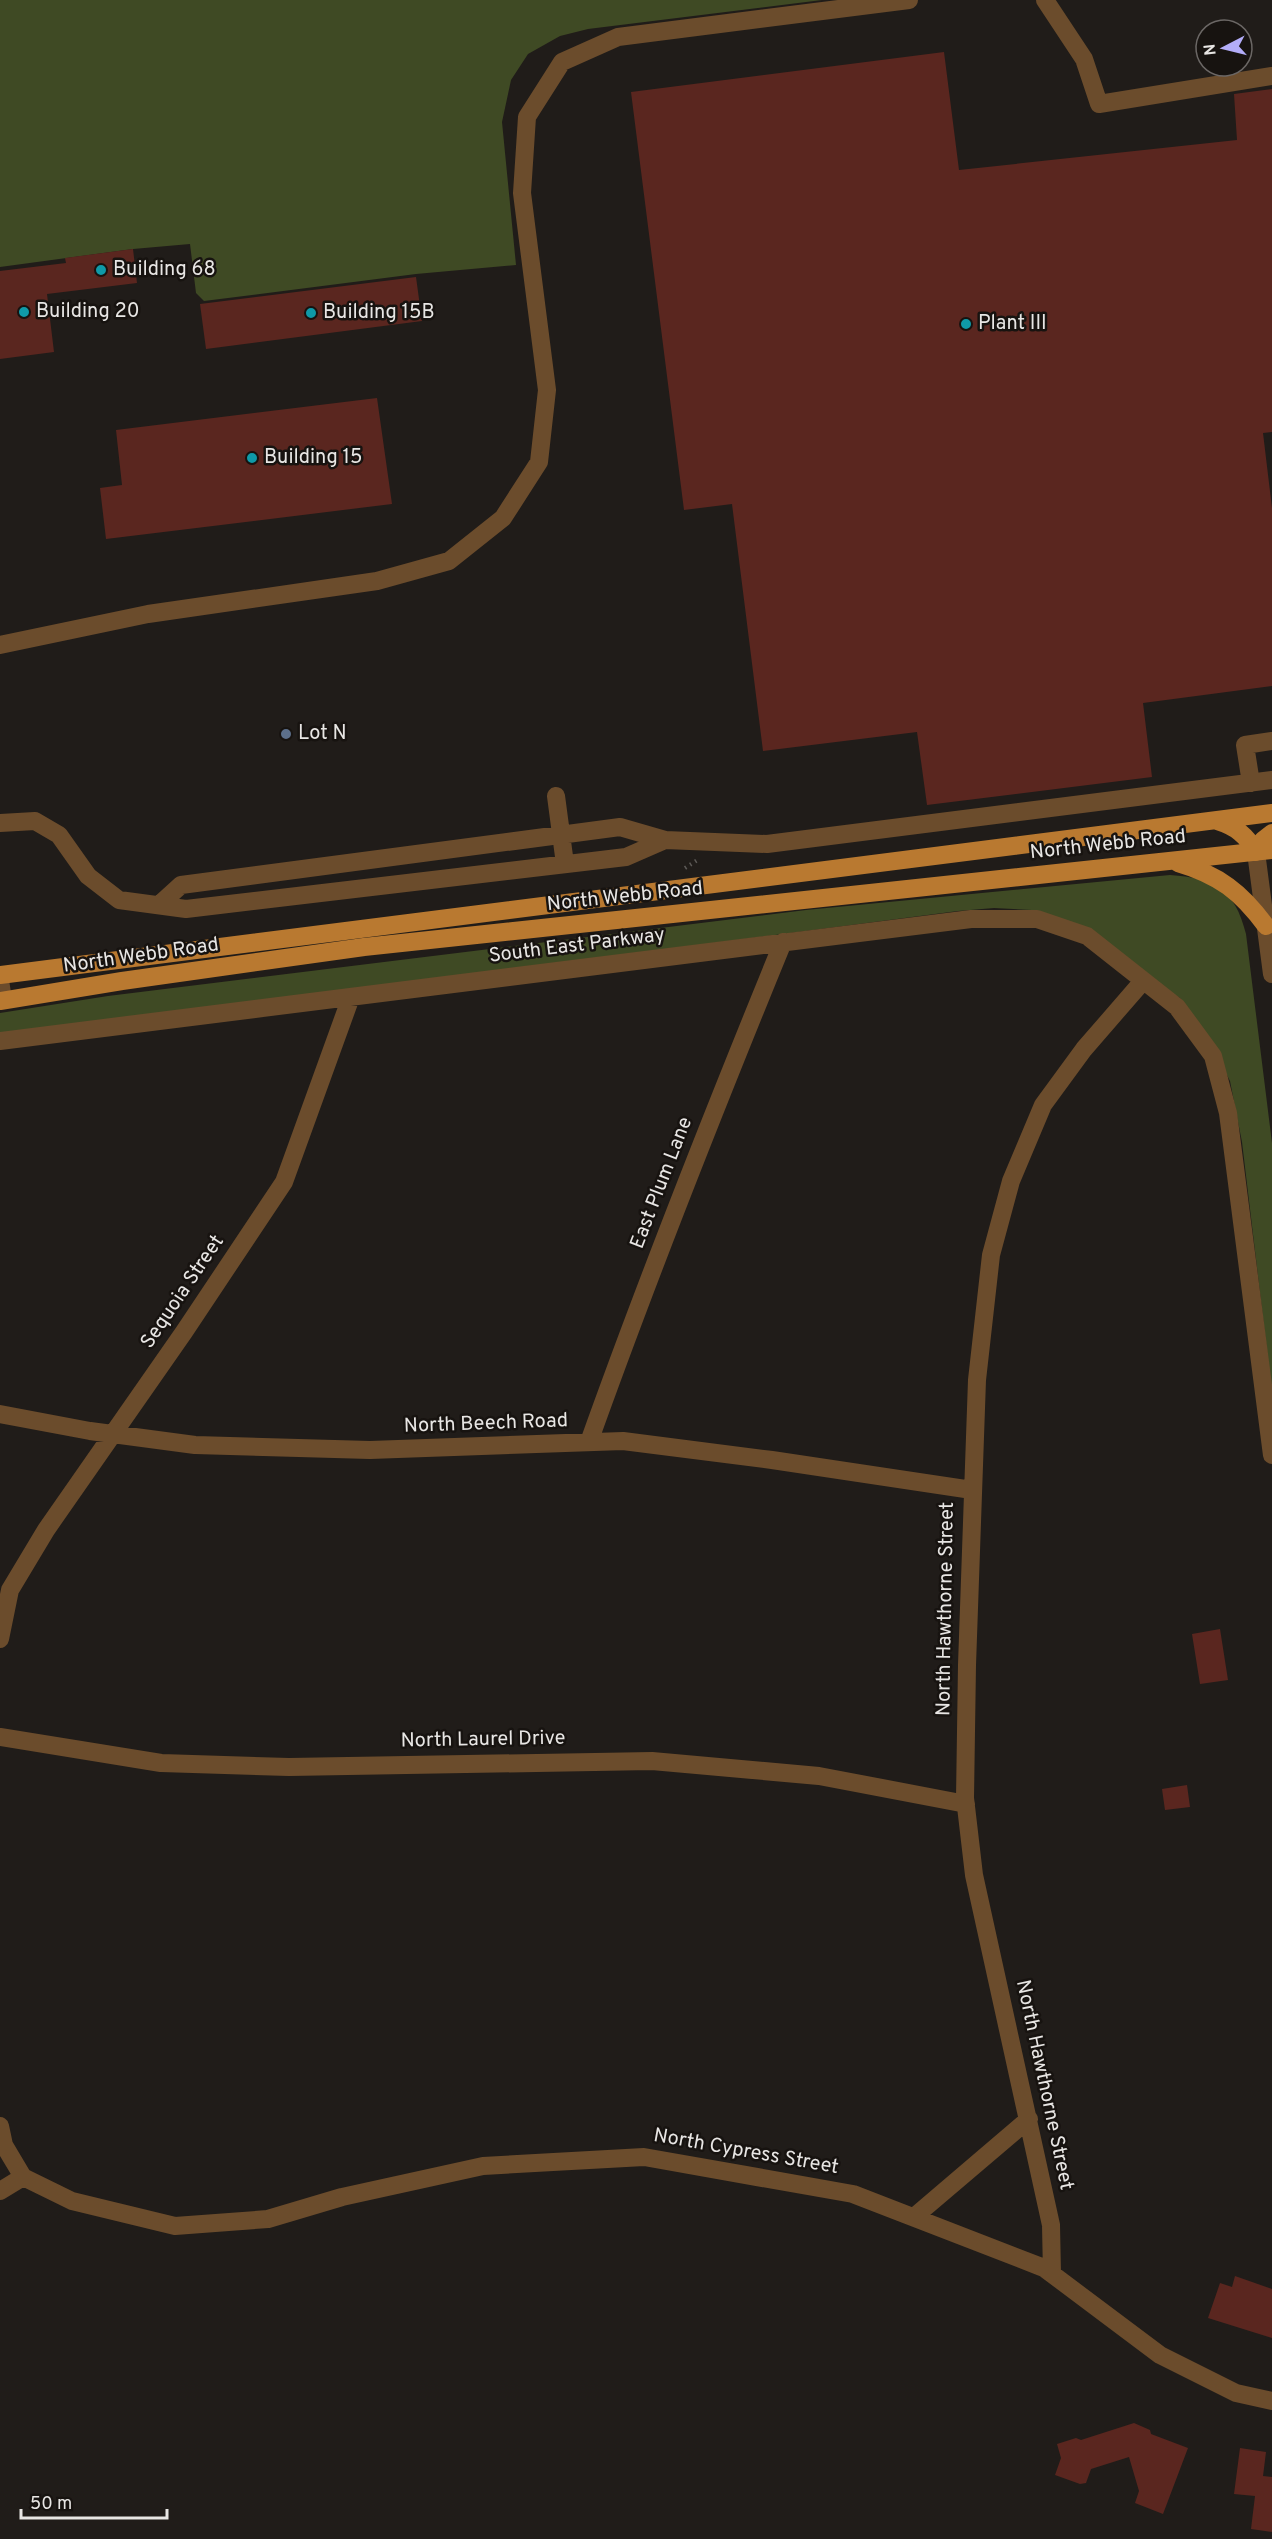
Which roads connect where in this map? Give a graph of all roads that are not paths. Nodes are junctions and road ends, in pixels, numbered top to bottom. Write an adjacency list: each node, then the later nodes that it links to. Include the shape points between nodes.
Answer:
1 (909, 0): 4 (street, via 618,37 562,62 527,117 522,193 547,390 539,462 503,518 449,561 377,580 148,614)
2 (1045, 0): 3 (street, via 1084,58 1099,104)
3 (1272, 76)
4 (0, 645)
5 (1272, 741): 7 (street, via 1245,745)
6 (1272, 780): 7 (street)
7 (1251, 783): 14 (street, via 767,844)
8 (556, 796): 13 (street)
9 (1272, 813): 10 (main road, North Webb Road)
10 (1216, 820): 15 (main road, via 1234,826); 24 (main road, North Webb Road)
11 (0, 823): 20 (street, via 35,820 59,835 88,876 119,900)
12 (1272, 833): 15 (main road, via 1263,840)
13 (560, 835): 14 (street, via 620,827); 16 (street); 18 (street)
14 (665, 840): 18 (street, via 626,857)
15 (1264, 851): 17 (main road, North Webb Road); 21 (street)
16 (366, 860): 19 (street); 20 (street, via 181,885)
17 (1170, 861): 21 (main road, via 1218,879 1237,892); 28 (main road, North Webb Road, via 364,947)
18 (565, 864): 19 (street)
19 (370, 887): 20 (street, via 186,909)
20 (159, 905)
21 (1266, 926): 23 (street)
22 (783, 942): 26 (street, South East Parkway, via 971,919 1037,919 1087,936); 27 (street, South East Parkway); 32 (street, East Plum Lane, via 645,1286)
23 (1272, 974)
24 (0, 975)
25 (0, 980): 28 (street)
26 (1143, 981): 33 (street, South East Parkway, via 1177,1007 1213,1056 1216,1067 1228,1113); 34 (street, North Hawthorne Street, via 1084,1049 1043,1105 1011,1181 992,1256 977,1380)
27 (351, 997): 29 (street, South East Parkway); 31 (street, Sequoia Street, via 284,1182)
28 (2, 1001)
29 (0, 1041)
30 (0, 1414): 31 (street, North Beech Road)
31 (113, 1434): 32 (street, North Beech Road, via 195,1445 370,1450); 35 (street, Sequoia Street, via 46,1530)
32 (589, 1442): 34 (street, North Beech Road, via 623,1441)
33 (1272, 1455)
34 (972, 1490): 39 (street, North Hawthorne Street)
35 (10, 1590): 36 (street, Sequoia Street); 37 (street, Sequoia Street)
36 (0, 1607)
37 (0, 1639)
38 (0, 1737): 39 (street, North Laurel Drive, via 173,1763 290,1767 652,1761 819,1776)
39 (966, 1804): 40 (street, North Hawthorne Street, via 974,1875)
40 (1029, 2119): 44 (street); 45 (street, North Hawthorne Street, via 1052,2224)
41 (0, 2126): 42 (street, via 4,2145)
42 (23, 2177): 43 (street); 44 (street, North Cypress Street, via 72,2201 175,2226 268,2219 342,2197 483,2166 644,2157 853,2194)
43 (0, 2191)
44 (914, 2217): 45 (street, North Cypress Street)
45 (1052, 2274): 46 (street, North Cypress Street, via 1160,2355 1236,2393)
46 (1272, 2400)

